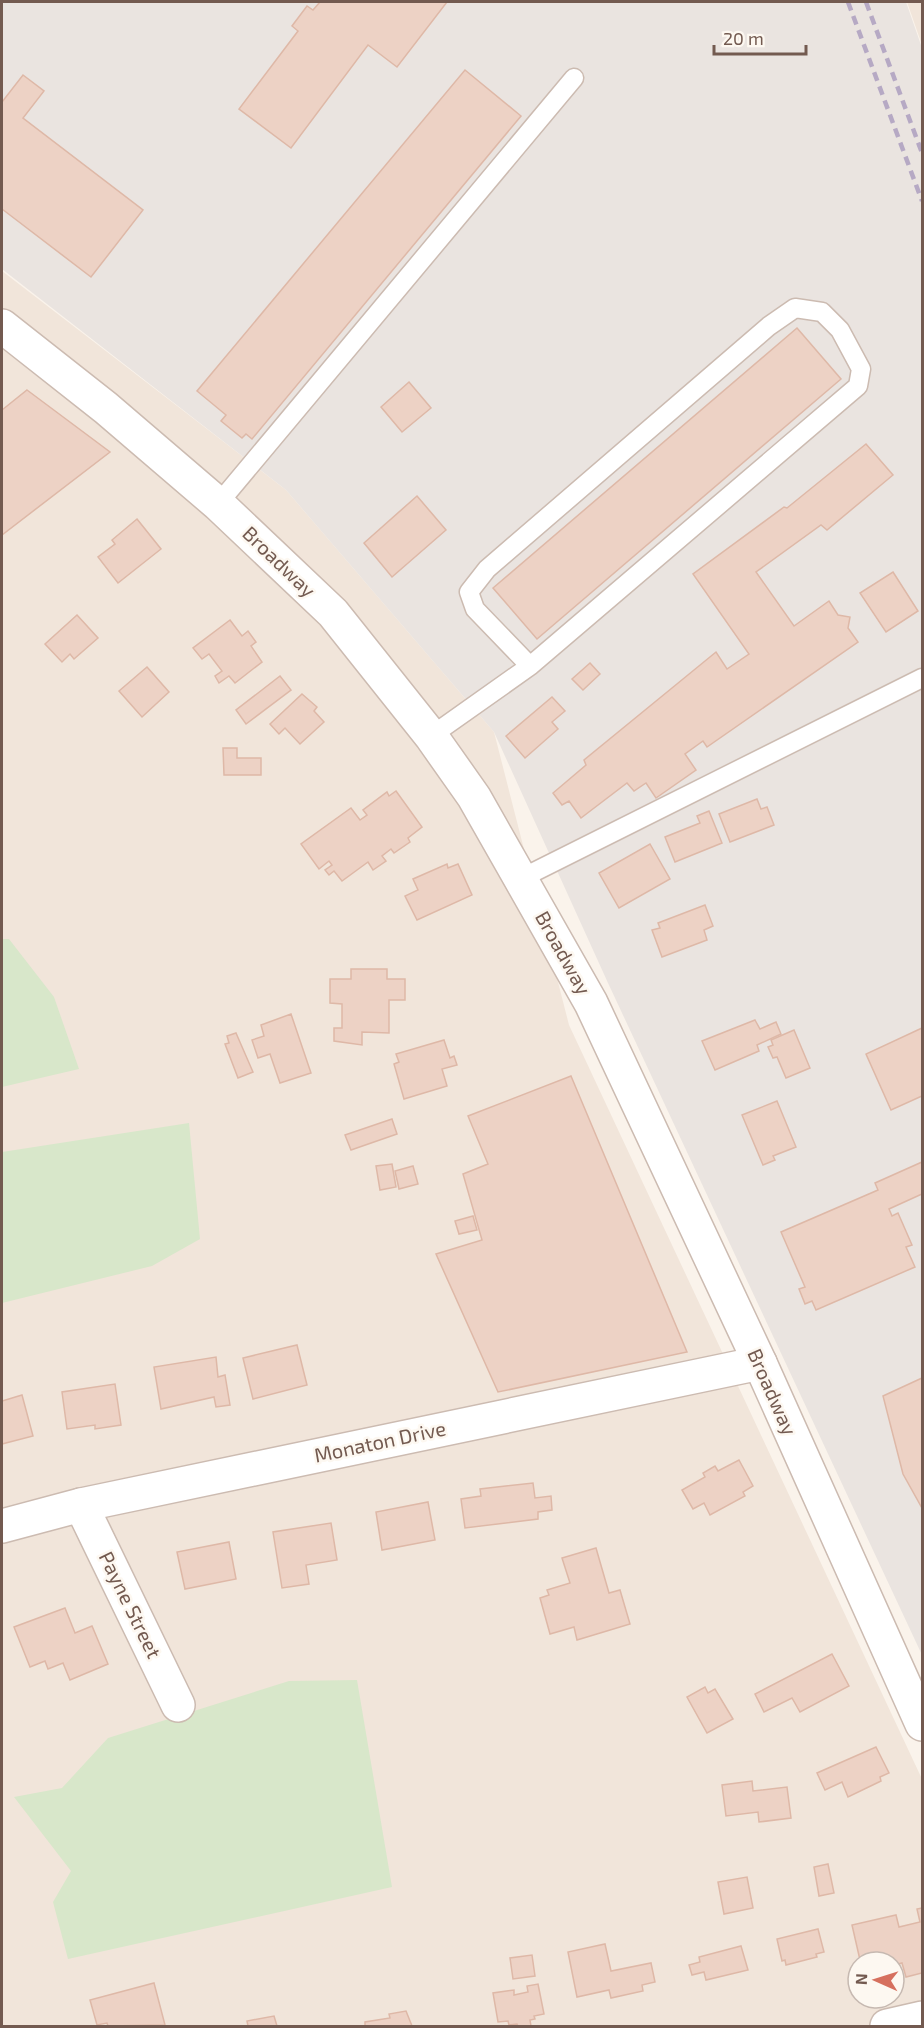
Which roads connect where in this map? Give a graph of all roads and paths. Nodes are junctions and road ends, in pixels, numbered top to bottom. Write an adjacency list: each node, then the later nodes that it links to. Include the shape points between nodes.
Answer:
1 (574, 78): 3 (lane)
2 (2, 326): 3 (street, Broadway)
3 (218, 504): 6 (street, Broadway, via 333,613)
4 (530, 666): 4 (lane, via 858,386 861,369 840,330 822,312 795,308 769,326 487,569 469,592 475,609); 6 (lane)
5 (922, 678): 7 (lane)
6 (430, 736): 7 (street, Broadway, via 474,797)
7 (522, 878): 8 (street, Broadway, via 591,1003)
8 (760, 1363): 9 (street, Monaton Drive); 12 (street, Broadway)
9 (81, 1505): 10 (street, Monaton Drive); 11 (street, Payne Street)
10 (2, 1526)
11 (178, 1705)
12 (922, 1724)
13 (922, 2018): 14 (street)
14 (886, 2026)

